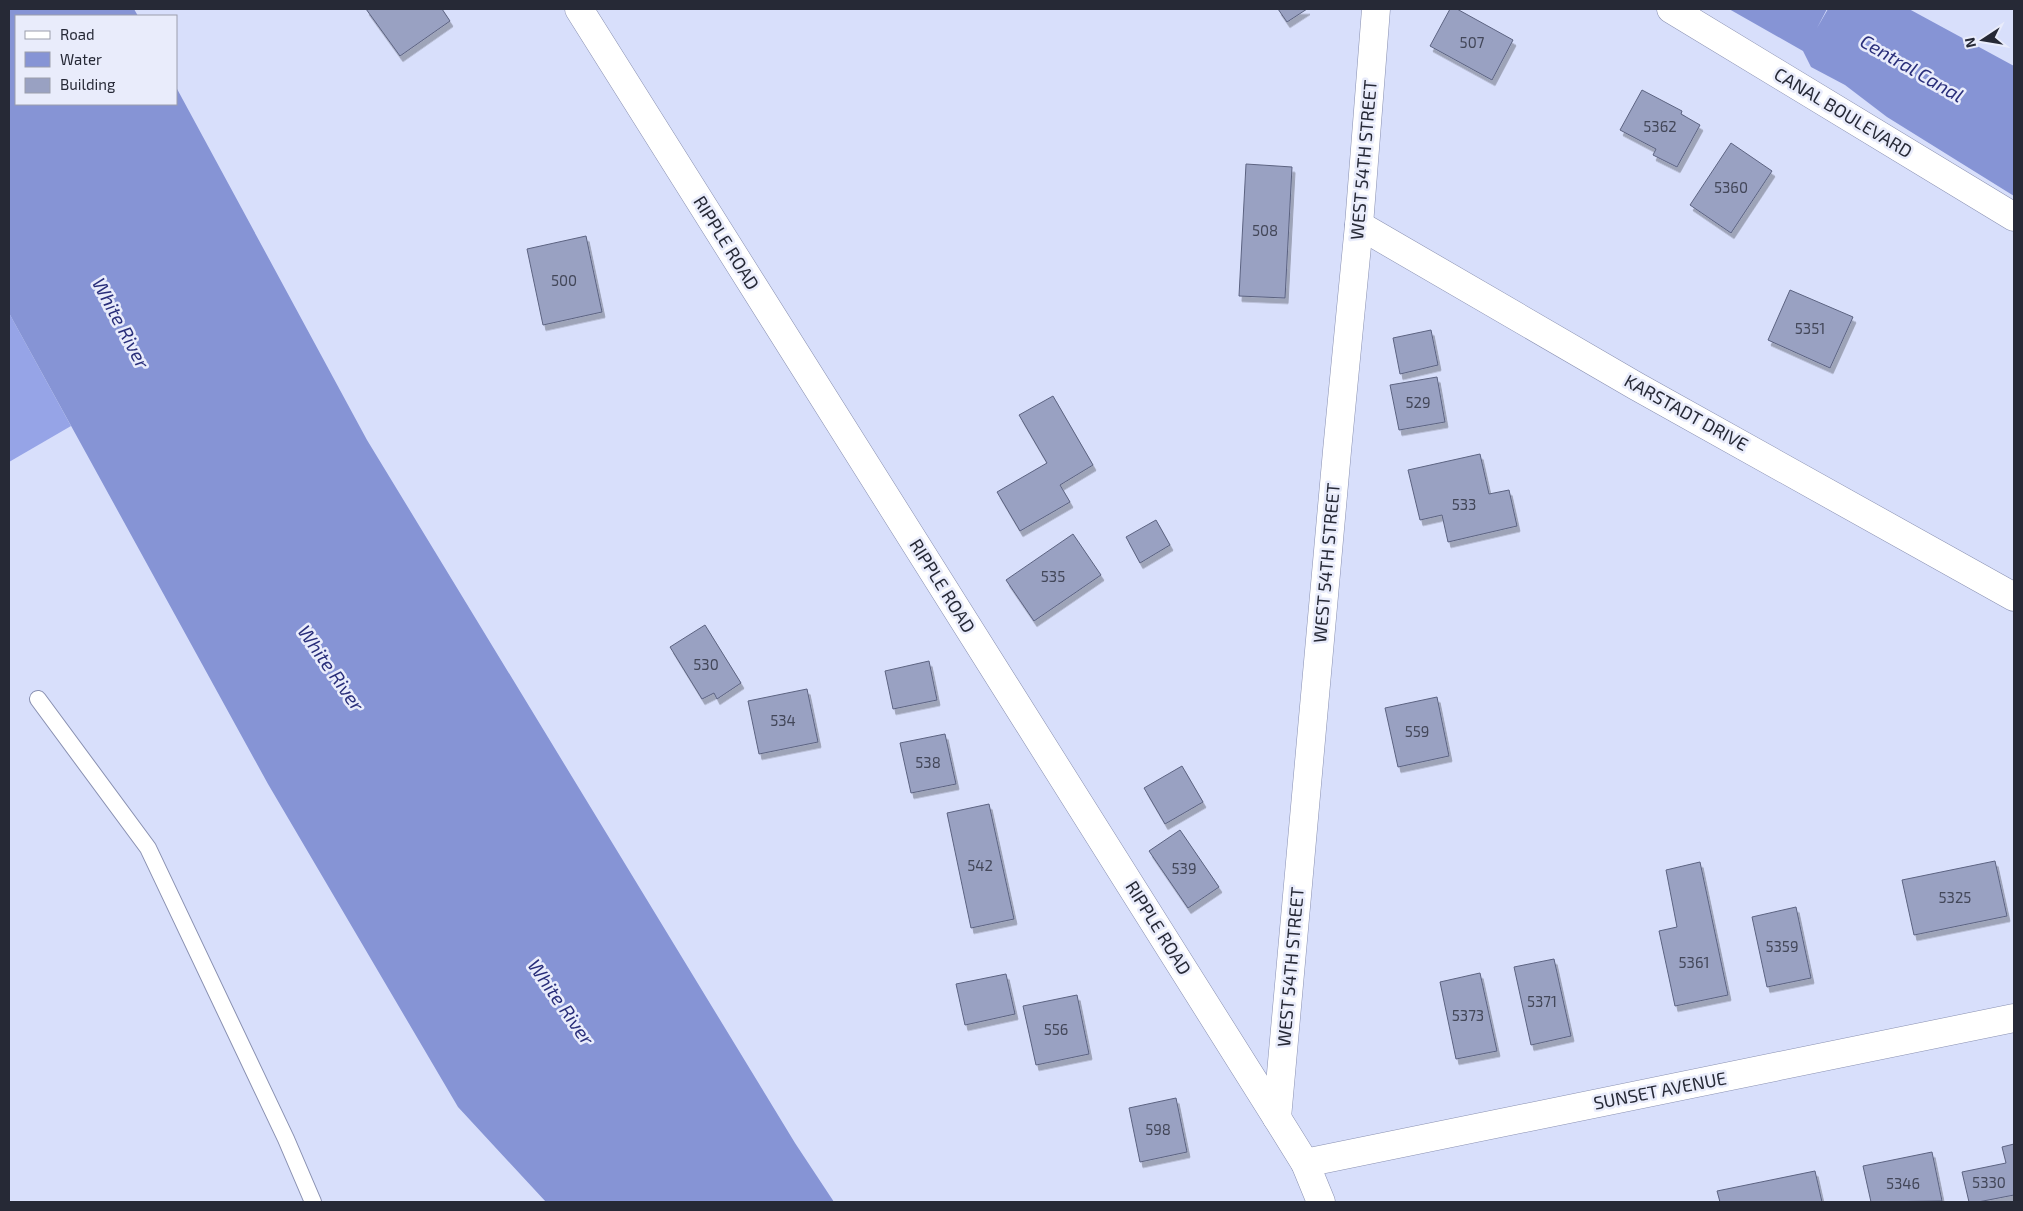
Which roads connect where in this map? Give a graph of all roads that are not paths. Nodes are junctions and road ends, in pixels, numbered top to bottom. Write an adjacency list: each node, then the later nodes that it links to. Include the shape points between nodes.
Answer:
1 (579, 9): 9 (street, RIPPLE ROAD)
2 (1376, 9): 5 (street, WEST 54TH STREET)
3 (1672, 9): 4 (street, CANAL BOULEVARD)
4 (2014, 217)
5 (1359, 225): 6 (street, KARSTADT DRIVE, via 1636,386); 9 (street, WEST 54TH STREET)
6 (2014, 597)
7 (38, 699): 11 (lane, via 148,848)
8 (2014, 1018): 10 (street, SUNSET AVENUE)
9 (1277, 1118): 10 (street, RIPPLE ROAD)
10 (1305, 1163): 12 (street)
11 (313, 1202)
12 (1321, 1202)

